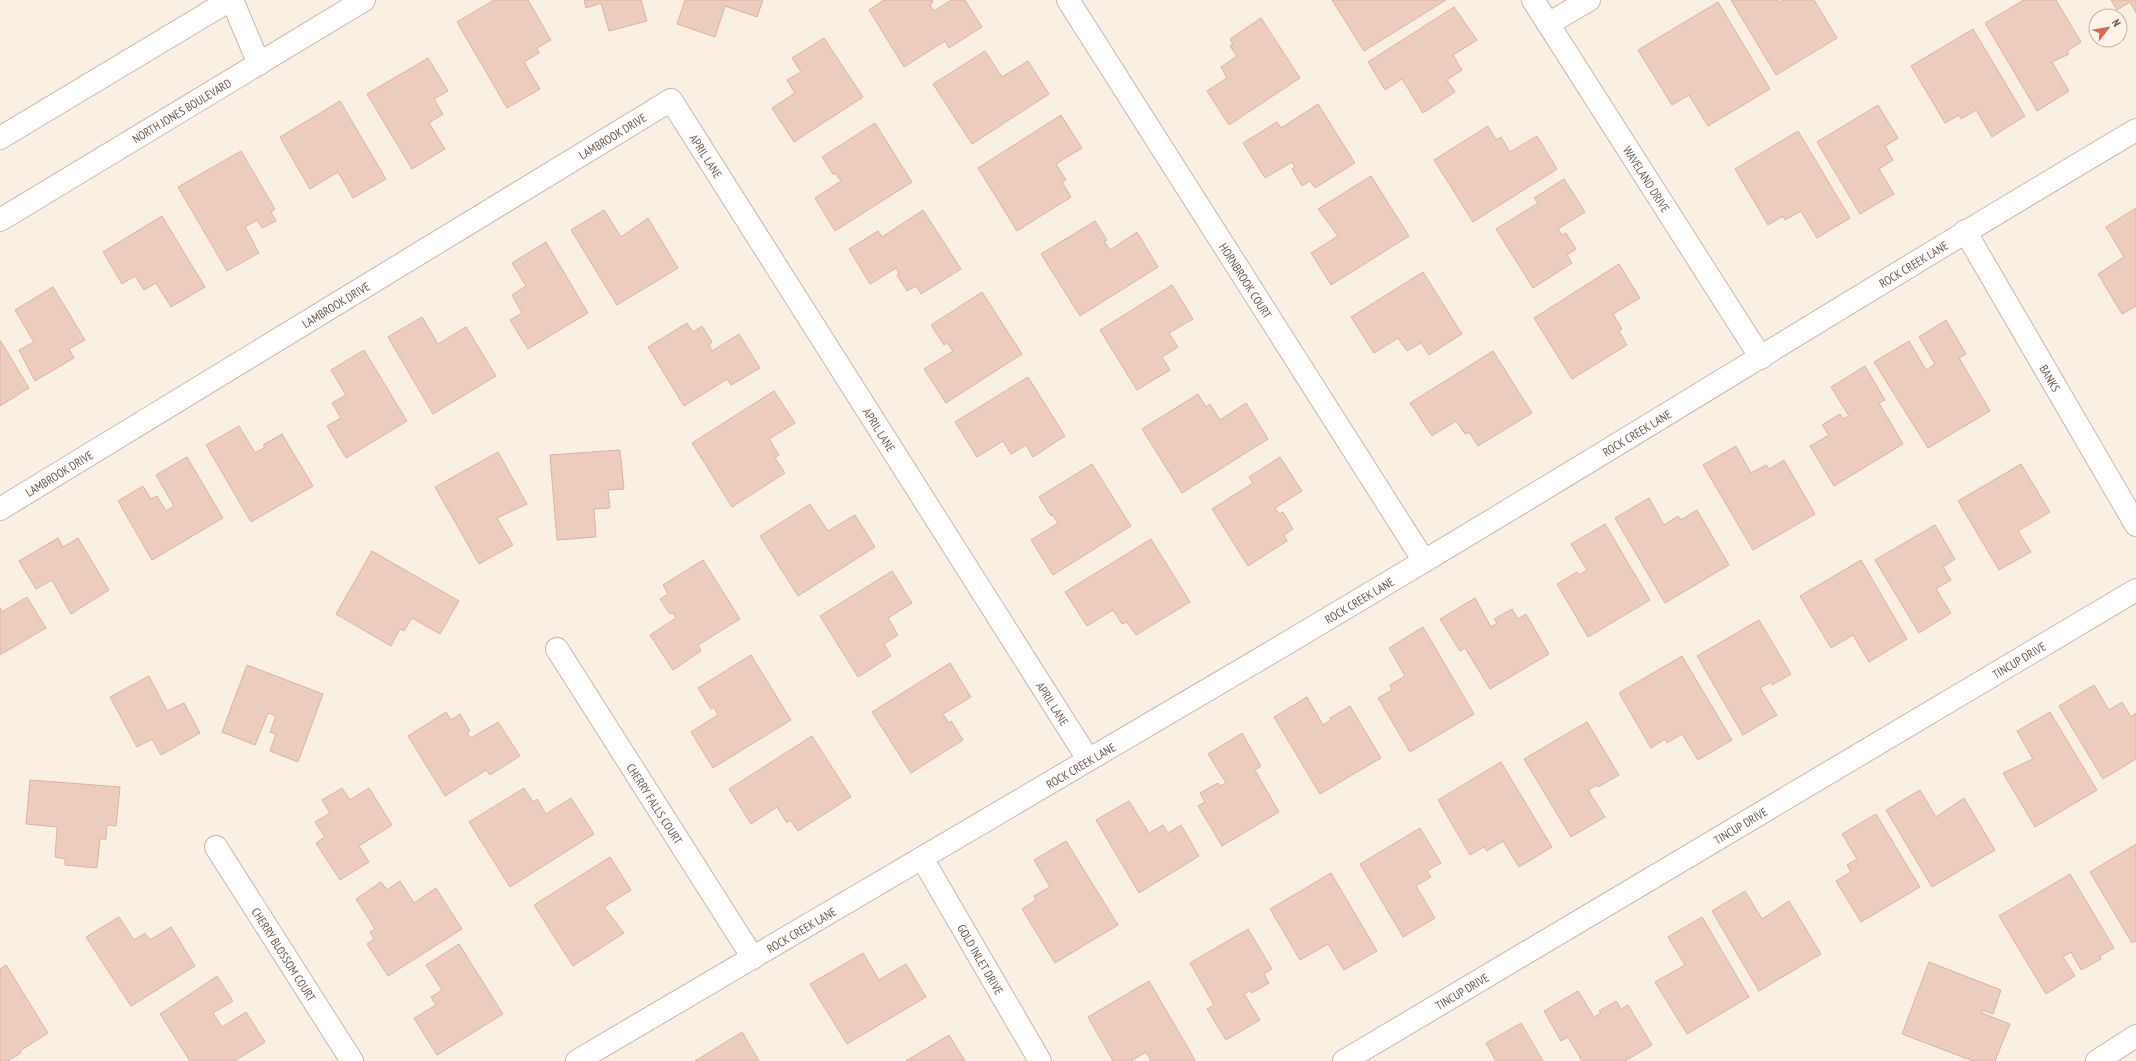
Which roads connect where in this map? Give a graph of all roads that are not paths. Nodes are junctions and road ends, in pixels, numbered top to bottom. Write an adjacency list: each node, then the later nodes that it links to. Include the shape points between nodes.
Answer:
1 (231, 0): 7 (street); 10 (street)
2 (364, 0): 7 (street, NORTH JONES BOULEVARD)
3 (1068, 0): 16 (street, HORNBROOK COURT)
4 (1533, 0): 6 (street, WAVELAND DRIVE)
5 (1589, 0): 6 (street)
6 (1548, 24): 13 (street, WAVELAND DRIVE)
7 (259, 64): 11 (street, NORTH JONES BOULEVARD)
8 (670, 100): 14 (street, LAMBROOK DRIVE); 19 (street, APRIL LANE)
9 (2136, 130): 12 (street, ROCK CREEK LANE)
10 (0, 138)
11 (0, 220)
12 (1965, 231): 13 (street, ROCK CREEK LANE); 15 (street, BANKS)
13 (1761, 358): 16 (street, ROCK CREEK LANE)
14 (0, 510)
15 (2136, 525)
16 (1424, 561): 19 (street, ROCK CREEK LANE)
17 (2136, 590): 27 (street, TINCUP DRIVE)
18 (557, 649): 22 (street, CHERRY FALLS COURT)
19 (1088, 760): 21 (street, ROCK CREEK LANE)
20 (216, 847): 25 (street, CHERRY BLOSSOM COURT)
21 (922, 858): 22 (street, ROCK CREEK LANE); 26 (street, GOLD INLET DRIVE)
22 (752, 958): 24 (street, ROCK CREEK LANE)
23 (2136, 1036): 28 (street)
24 (579, 1060)
25 (352, 1061)
26 (1040, 1061)
27 (1344, 1061)
28 (2097, 1061)

